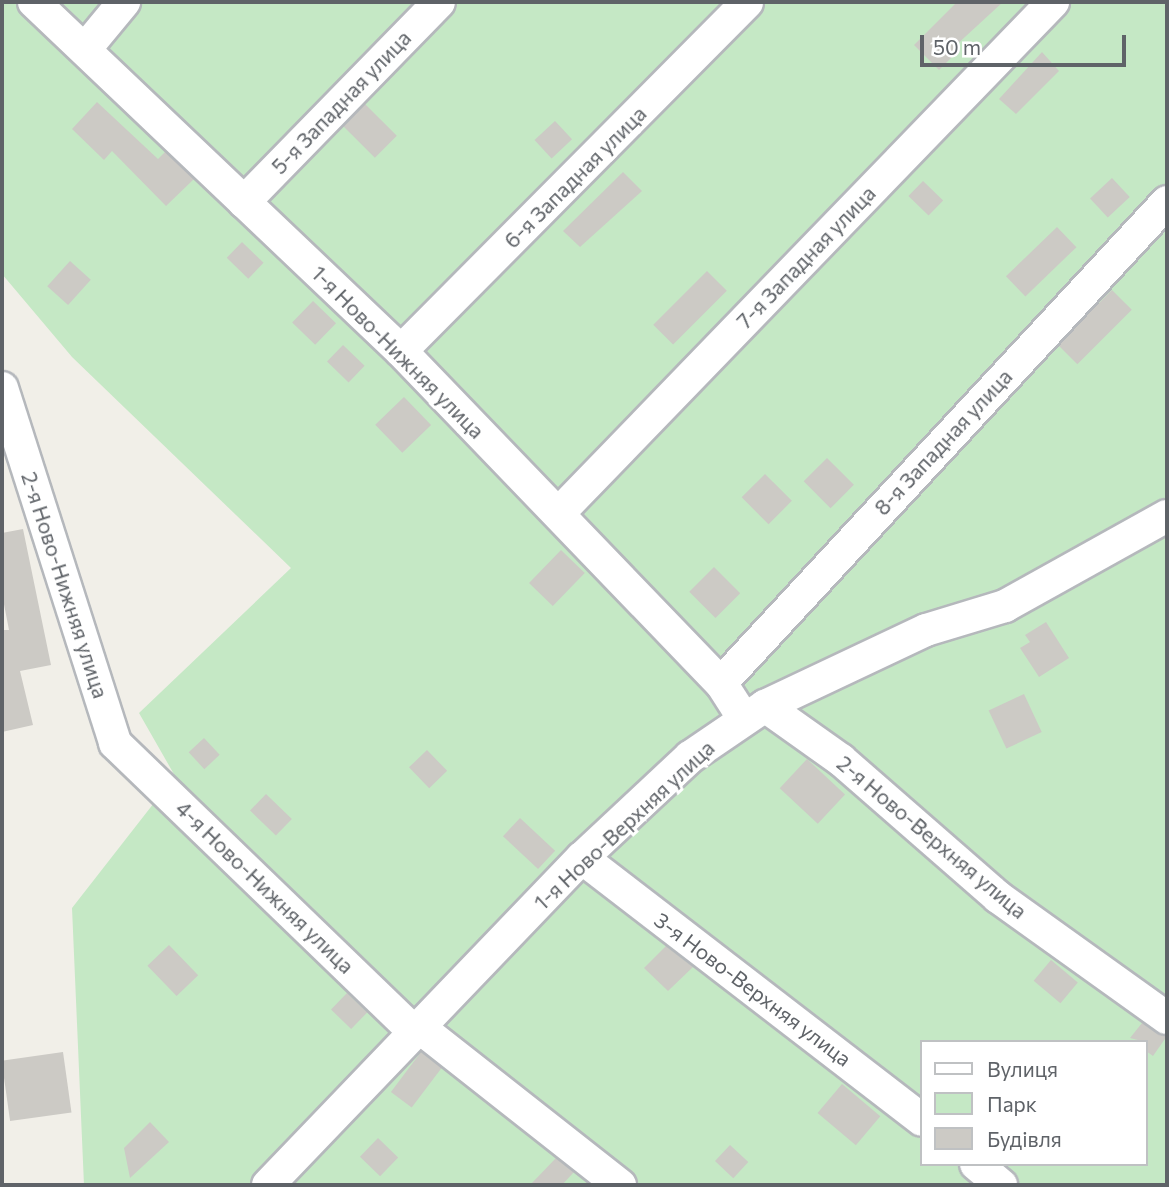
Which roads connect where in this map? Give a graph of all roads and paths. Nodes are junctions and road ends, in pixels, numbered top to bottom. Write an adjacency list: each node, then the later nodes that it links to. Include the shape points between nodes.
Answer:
1 (34, 2): 6 (street, 1-я Ново-Нижняя улица)
2 (124, 2): 6 (street)
3 (439, 2): 7 (street, 5-я Западная улица)
4 (747, 2): 9 (street, 6-я Западная улица)
5 (1053, 2): 11 (street, 7-я Западная улица)
6 (86, 48): 7 (street, 1-я Ново-Нижняя улица)
7 (244, 202): 9 (street, 1-я Ново-Нижняя улица)
8 (1167, 202): 13 (street, 8-я Западная улица)
9 (401, 351): 11 (street, 1-я Ново-Нижняя улица)
10 (2, 388): 15 (street, 2-я Ново-Нижняя улица)
11 (559, 513): 13 (street, 1-я Ново-Нижняя улица)
12 (1167, 516): 14 (street, 1-я Ново-Верхняя улица, via 1005,606 926,630)
13 (721, 683): 14 (street, 1-я Ново-Нижняя улица)
14 (754, 713): 16 (street, 1-я Ново-Верхняя улица, via 690,757); 17 (street, 2-я Ново-Верхняя улица, via 841,760 998,897)
15 (115, 743): 18 (street, 4-я Ново-Нижняя улица)
16 (582, 858): 18 (street, 1-я Ново-Верхняя улица); 19 (street, 3-я Ново-Верхняя улица)
17 (1167, 1018)
18 (417, 1029): 21 (street, 1-я Ново-Верхняя улица); 22 (street, 4-я Ново-Нижняя улица)
19 (920, 1118)
20 (978, 1166): 23 (street)
21 (268, 1185)
22 (620, 1185)
23 (1001, 1185)

